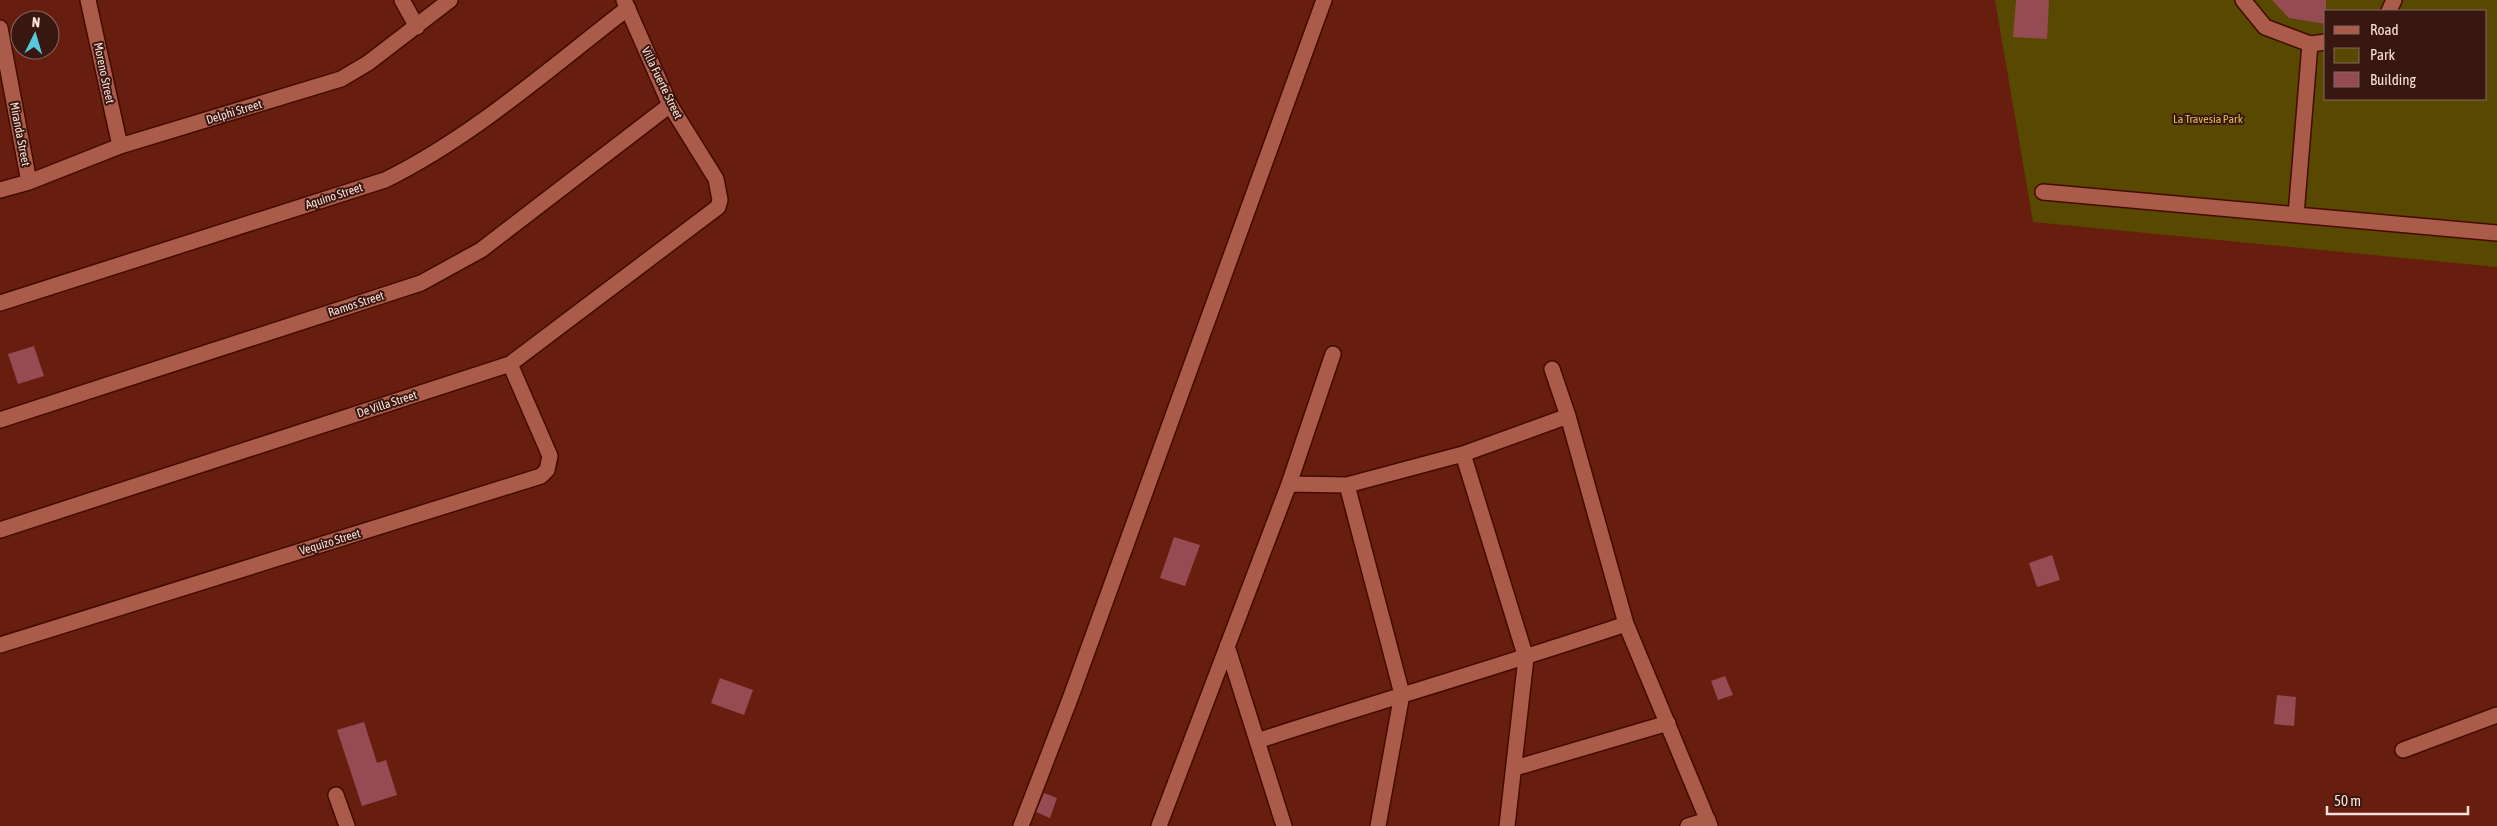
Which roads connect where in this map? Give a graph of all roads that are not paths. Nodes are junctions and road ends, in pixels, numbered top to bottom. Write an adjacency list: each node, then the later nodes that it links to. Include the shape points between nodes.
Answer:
1 (88, 0): 12 (street, Moreno Street)
2 (402, 0): 7 (street)
3 (450, 0): 7 (street, Delphi Street)
4 (1324, 0): 42 (street)
5 (2244, 0): 10 (street, via 2265,27)
6 (626, 4): 11 (street, Villa Fuerte Street); 19 (street, Aquino Street, via 458,138 425,160 385,180)
7 (417, 27): 12 (street, Delphi Street, via 341,79)
8 (0, 28): 13 (street, Miranda Street)
9 (2324, 42): 10 (street)
10 (2310, 44): 17 (street)
11 (670, 105): 15 (street, Villa Fuerte Street, via 716,179); 24 (street, Ramos Street, via 481,250 420,283)
12 (120, 146): 13 (street, Delphi Street)
13 (29, 182): 14 (street, Delphi Street)
14 (0, 190)
15 (719, 190): 21 (street, De Villa Street, via 718,206)
16 (2043, 192): 17 (street)
17 (2296, 215): 18 (street)
18 (2497, 233)
19 (0, 303)
20 (1333, 354): 26 (street)
21 (510, 364): 28 (street, De Villa Street); 30 (street, Vequizo Street, via 550,456 547,470 541,476)
22 (1552, 369): 23 (street)
23 (1568, 416): 25 (street); 29 (street)
24 (0, 420)
25 (1463, 454): 27 (street); 32 (street)
26 (1289, 484): 27 (street); 31 (street)
27 (1346, 485): 33 (street)
28 (0, 530)
29 (1626, 624): 32 (street); 35 (street)
30 (0, 645)
31 (1227, 646): 36 (street); 43 (street)
32 (1526, 658): 33 (street); 38 (street)
33 (1402, 694): 36 (street); 45 (street)
34 (2497, 715): 37 (street)
35 (1668, 724): 38 (street); 40 (street)
36 (1258, 740): 44 (street)
37 (2403, 750)
38 (1515, 768): 46 (street)
39 (336, 795): 41 (street)
40 (1709, 823): 47 (street)
41 (347, 826)
42 (1021, 826)
43 (1159, 826)
44 (1284, 826)
45 (1378, 826)
46 (1507, 826)
47 (1688, 826)

